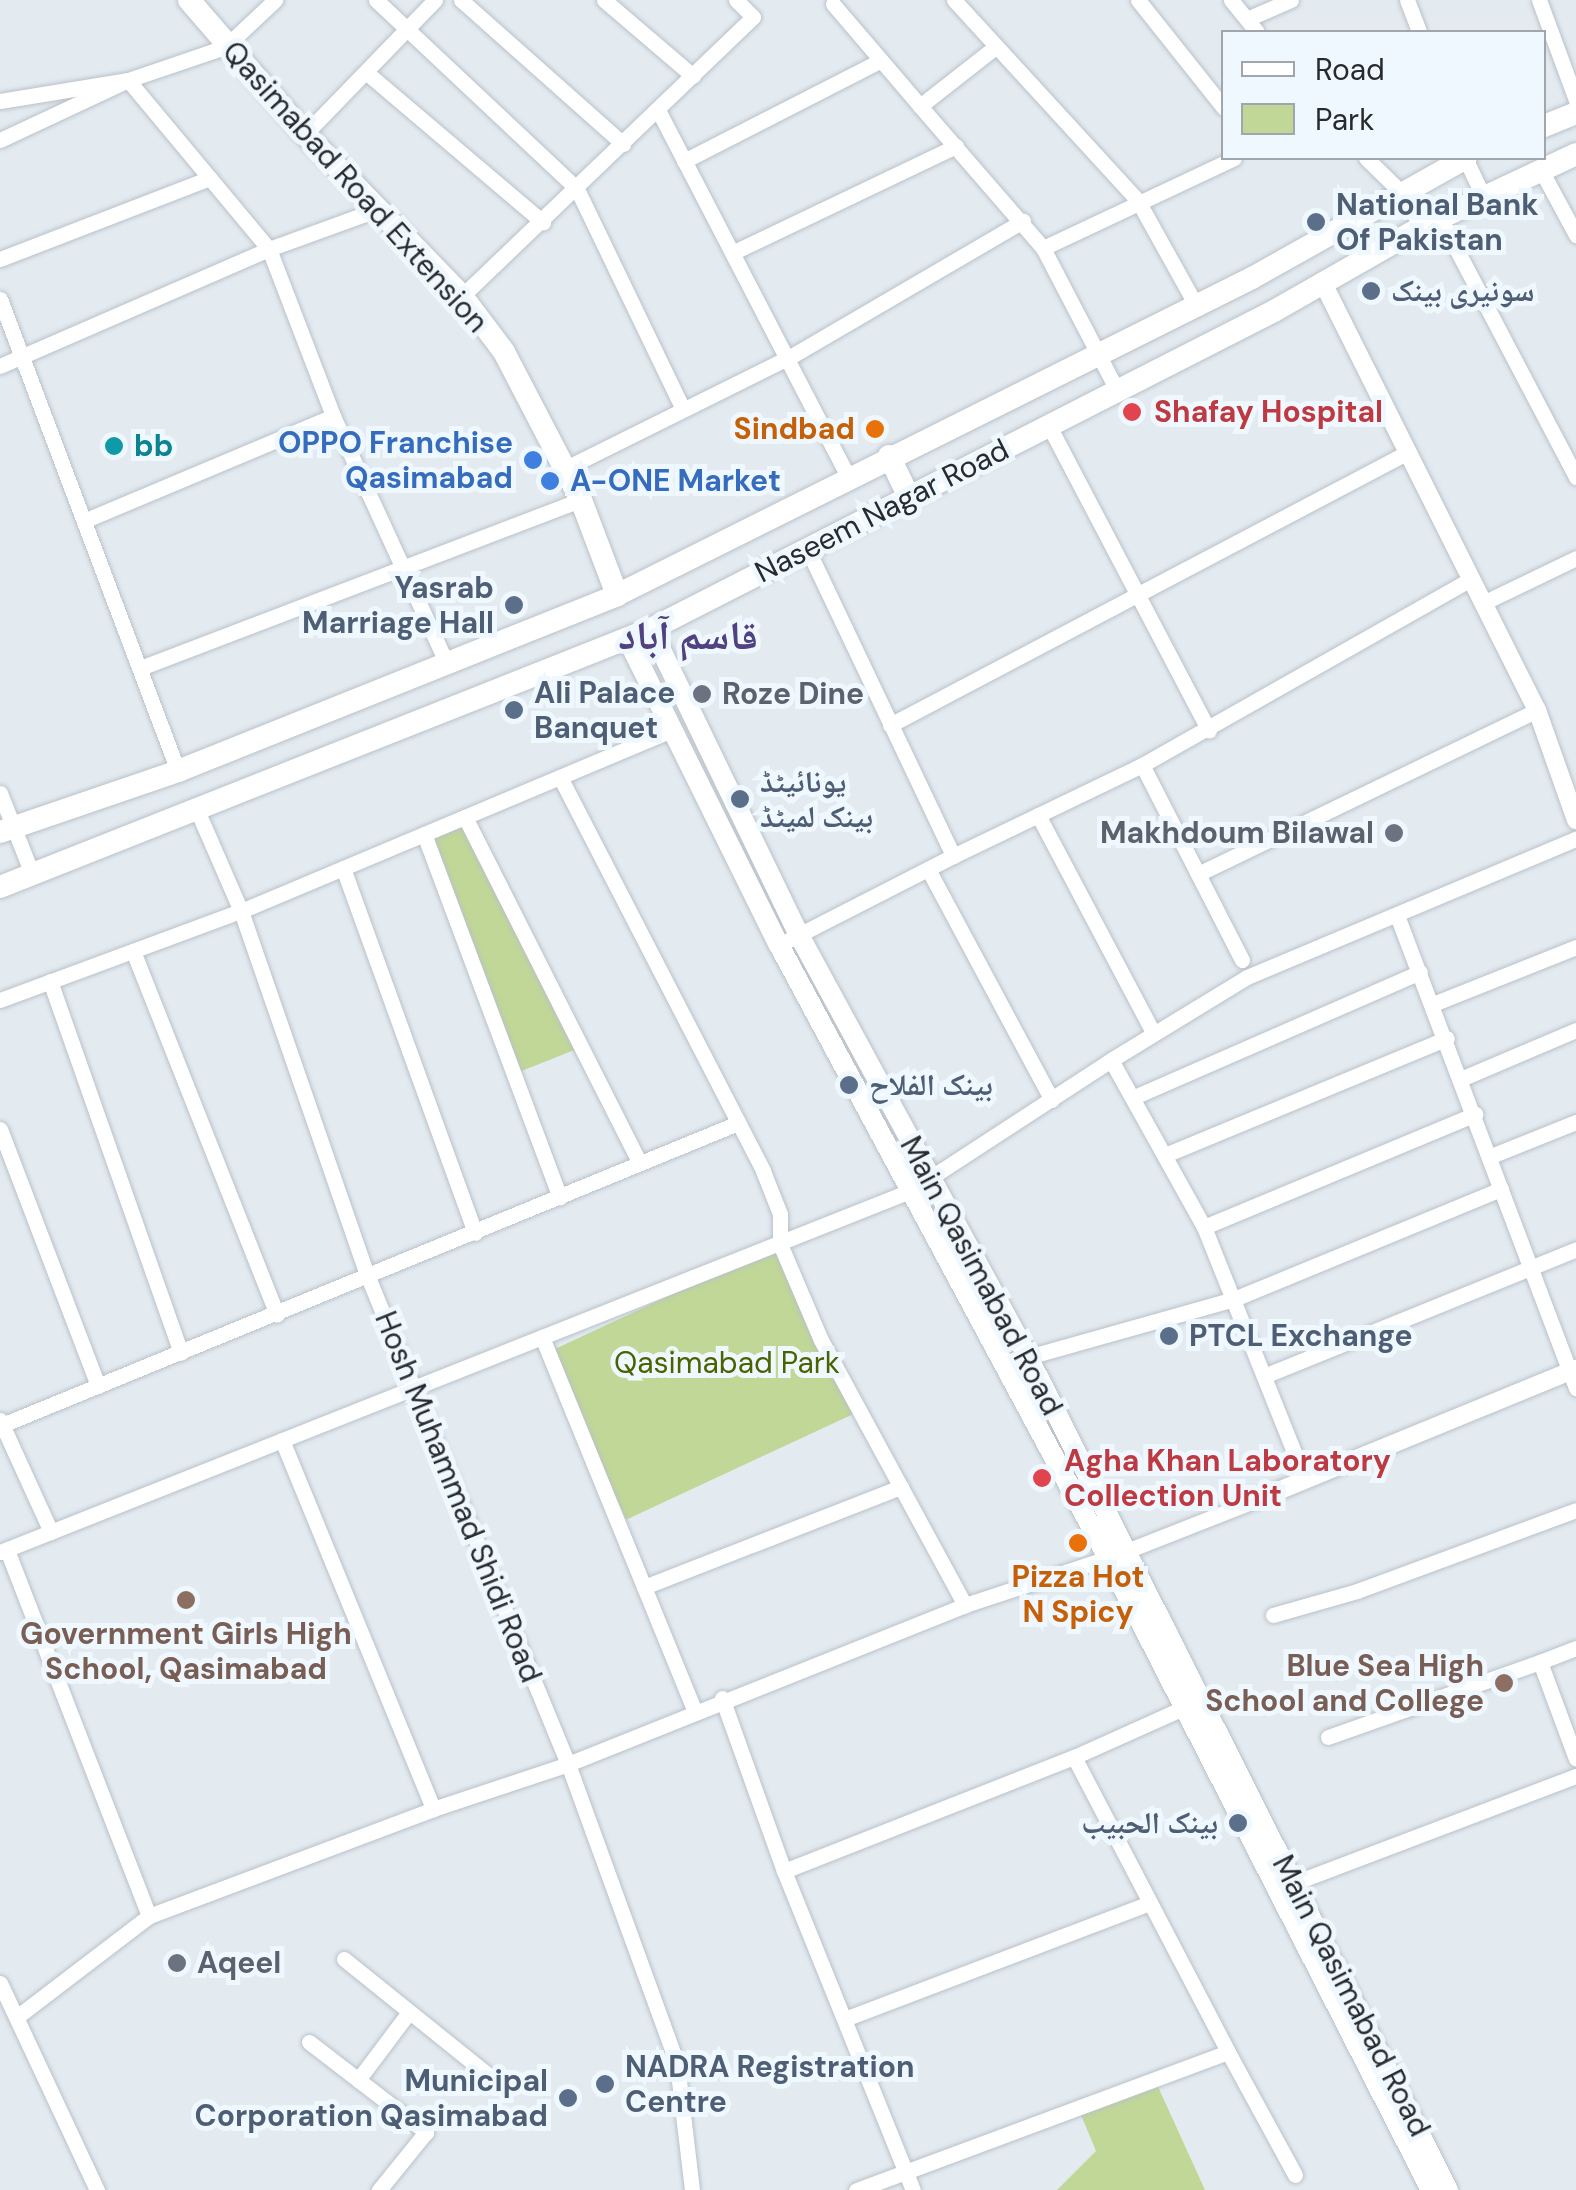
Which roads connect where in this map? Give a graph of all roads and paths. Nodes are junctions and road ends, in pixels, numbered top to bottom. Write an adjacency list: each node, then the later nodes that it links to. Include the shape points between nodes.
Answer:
1 (189, 0): 19 (main road, Qasimabad Road Extension)
2 (276, 0): 19 (street)
3 (376, 0): 16 (street)
4 (435, 0): 16 (street)
5 (460, 0): 34 (street)
6 (604, 0): 23 (street)
7 (736, 0): 23 (street, via 754,17)
8 (954, 0): 20 (street)
9 (1138, 0): 27 (street)
10 (1231, 0): 15 (street)
11 (1291, 0): 15 (street)
12 (1406, 0): 18 (street)
13 (1539, 0): 25 (street)
14 (832, 4): 21 (street)
15 (1246, 19): 17 (street)
16 (407, 30): 22 (street); 44 (street)
17 (1255, 30)
18 (1418, 30)
19 (225, 47): 24 (street); 32 (main road, Qasimabad Road Extension)
20 (994, 48): 28 (street); 47 (street)
21 (881, 60): 28 (street); 41 (street)
22 (367, 73): 32 (street); 50 (street)
23 (693, 76): 29 (street)
24 (128, 80): 26 (street); 33 (street); 43 (street)
25 (1576, 100)
26 (0, 101)
27 (1221, 104)
28 (920, 106): 35 (street)
29 (658, 110): 34 (street); 41 (street)
30 (1576, 113): 31 (main road)
31 (1546, 125)
32 (305, 134): 48 (main road, Qasimabad Road Extension)
33 (0, 140)
34 (622, 144): 44 (street)
35 (956, 146): 49 (street); 55 (street)
36 (1576, 154): 42 (main road, Naseem Nagar Road)
37 (1230, 160): 47 (street)
38 (1368, 160): 45 (street)
39 (1462, 160): 45 (main road, Naseem Nagar Road)
40 (1467, 160): 46 (street)
41 (684, 161): 55 (street)
42 (1542, 172): 46 (main road, Naseem Nagar Road); 52 (street)
43 (210, 178): 54 (street); 56 (street)
44 (577, 189): 50 (street); 66 (street)
45 (1403, 194): 51 (street); 60 (main road, Naseem Nagar Road)
46 (1484, 200): 51 (main road, Naseem Nagar Road)
47 (1138, 201): 53 (street); 60 (street)
48 (380, 209): 54 (street); 58 (main road, Qasimabad Road Extension)
49 (1023, 221): 53 (street); 62 (street)
50 (543, 222): 58 (street)
51 (1431, 222): 57 (main road, Naseem Nagar Road); 73 (street)
52 (1576, 235)
53 (1043, 248): 61 (street)
54 (269, 249): 63 (street); 67 (street)
55 (734, 252): 62 (street)
56 (0, 259)
57 (1324, 285): 65 (main road, Naseem Nagar Road); 69 (street)
58 (462, 296): 71 (main road, Qasimabad Road Extension, via 504,352)
59 (0, 299): 63 (street)
60 (1196, 306): 61 (main road, Naseem Nagar Road)
61 (1100, 352): 65 (street); 70 (main road, Naseem Nagar Road)
62 (790, 357): 66 (street); 72 (street)
63 (21, 358): 64 (street); 76 (street)
64 (0, 366)
65 (1118, 392): 68 (main road, Naseem Nagar Road)
66 (682, 407): 71 (street)
67 (333, 416): 76 (street); 79 (street)
68 (1049, 426): 74 (main road, Naseem Nagar Road); 82 (street)
69 (1408, 452): 80 (street); 82 (street)
70 (889, 456): 72 (main road, Naseem Nagar Road); 74 (main road)
71 (562, 470): 75 (main road, Qasimabad Road Extension)
72 (848, 476): 81 (main road, Naseem Nagar Road)
73 (1576, 477)
74 (909, 497): 77 (main road, Naseem Nagar Road)
75 (581, 500): 79 (street); 81 (main road, Qasimabad Road Extension)
76 (86, 520): 87 (street)
77 (807, 548): 84 (main road, Naseem Nagar Road); 89 (street)
78 (1576, 558): 83 (street)
79 (401, 564): 86 (street); 87 (street)
80 (1472, 579): 83 (street); 91 (street)
81 (617, 595): 86 (main road, Naseem Nagar Road)
82 (1140, 596): 89 (street); 91 (street)
83 (1483, 603): 88 (street)
84 (651, 629): 85 (main road, Naseem Nagar Road); 111 (main road, Main Qasimabad Road)
85 (627, 638): 90 (main road, Main Qasimabad Road); 96 (main road, Naseem Nagar Road)
86 (446, 662): 93 (main road, Naseem Nagar Road)
87 (140, 668): 93 (street)
88 (1537, 710): 99 (street); 107 (street)
89 (890, 725): 103 (street)
90 (668, 731): 94 (street); 112 (main road, Main Qasimabad Road)
91 (1209, 731): 92 (street)
92 (1142, 765): 97 (street); 107 (street)
93 (178, 771): 96 (main road); 100 (main road, Naseem Nagar Road)
94 (560, 776): 98 (street); 128 (street)
95 (0, 793): 100 (street)
96 (197, 810): 106 (main road, Naseem Nagar Road); 109 (street, Hosh Muhammad Shidi Road)
97 (1038, 816): 103 (street); 121 (street)
98 (465, 817): 101 (street); 133 (street)
99 (1576, 820)
100 (6, 829): 106 (street)
101 (424, 834): 104 (street); 137 (street)
102 (1576, 839): 110 (street)
103 (953, 856): 105 (street)
104 (344, 868): 109 (street); 139 (street)
105 (928, 869): 111 (street); 126 (street)
106 (32, 874): 108 (main road, Naseem Nagar Road)
107 (1198, 874): 115 (street)
108 (0, 887)
109 (241, 911): 114 (street); 143 (street, Hosh Muhammad Shidi Road)
110 (1398, 918): 116 (street); 121 (street, via 1246,977)
111 (798, 935): 112 (street); 134 (main road, Main Qasimabad Road)
112 (779, 944): 136 (main road, Main Qasimabad Road)
113 (1576, 947): 119 (street)
114 (133, 951): 117 (street); 145 (street)
115 (1242, 960)
116 (1420, 972): 119 (street); 125 (street)
117 (50, 982): 118 (street); 147 (street)
118 (0, 1000)
119 (1434, 1004): 122 (street)
120 (1576, 1030): 124 (street)
121 (1153, 1032): 123 (street)
122 (1447, 1038): 124 (street); 131 (street)
123 (1110, 1060): 125 (street); 126 (street)
124 (1462, 1078): 127 (street)
125 (1134, 1097): 131 (street)
126 (1052, 1100): 134 (street)
127 (1475, 1114): 132 (street); 138 (street)
128 (738, 1122): 133 (street); 140 (street, via 780,1214)
129 (1576, 1122): 132 (street)
130 (0, 1129): 151 (street)
131 (1165, 1155): 138 (street)
132 (1491, 1156): 135 (street)
133 (640, 1163): 137 (street)
134 (930, 1181): 136 (street); 148 (main road, Main Qasimabad Road)
135 (1502, 1189): 142 (street); 144 (street)
136 (910, 1191): 140 (street); 161 (main road, Main Qasimabad Road)
137 (560, 1197): 139 (street)
138 (1204, 1228): 144 (street)
139 (475, 1232): 143 (street)
140 (780, 1244): 146 (street); 156 (street, via 821,1340)
141 (1576, 1249): 142 (street)
142 (1532, 1269): 149 (street); 150 (street)
143 (368, 1277): 145 (street); 152 (street, Hosh Muhammad Shidi Road)
144 (1234, 1299): 148 (street); 149 (street)
145 (277, 1314): 147 (street)
146 (542, 1337): 152 (street); 162 (street)
147 (180, 1353): 151 (street)
148 (1028, 1357): 161 (main road, Main Qasimabad Road)
149 (1264, 1376): 155 (street)
150 (1574, 1376): 155 (street)
151 (98, 1386): 153 (street)
152 (411, 1389): 154 (street); 173 (street, Hosh Muhammad Shidi Road)
153 (1, 1423): 159 (street)
154 (282, 1440): 159 (street); 175 (street)
155 (1305, 1480): 157 (street)
156 (901, 1487): 162 (street); 163 (street)
157 (1256, 1500): 161 (street)
158 (1576, 1510): 164 (street)
159 (51, 1532): 160 (street)
160 (4, 1551): 179 (street)
161 (1116, 1555): 163 (street); 168 (main road, Main Qasimabad Road); 177 (main road, Main Qasimabad Road)
162 (644, 1587): 169 (street)
163 (965, 1605): 167 (street)
164 (1273, 1615)
165 (1576, 1648): 166 (street)
166 (1540, 1662): 170 (street); 172 (street)
167 (722, 1698): 169 (street); 176 (street)
168 (1181, 1709): 171 (street); 195 (main road, Main Qasimabad Road)
169 (694, 1710): 173 (street)
170 (1328, 1737)
171 (1074, 1758): 176 (street); 178 (street)
172 (1576, 1759)
173 (568, 1764): 175 (street); 193 (street, Hosh Muhammad Shidi Road, via 677,2064)
174 (1576, 1776): 177 (street)
175 (432, 1809): 179 (street)
176 (784, 1870): 184 (street)
177 (1294, 1883): 196 (main road, Main Qasimabad Road)
178 (1150, 1903): 184 (street); 186 (street)
179 (149, 1916): 183 (street)
180 (344, 1959): 182 (street)
181 (0, 1983): 183 (street)
182 (410, 2012): 187 (street); 188 (street)
183 (17, 2016): 191 (street)
184 (847, 2018): 190 (street)
185 (309, 2042): 188 (street)
186 (1228, 2052): 189 (street); 190 (street)
187 (486, 2072)
188 (358, 2080): 192 (street, via 426,2132)
189 (1295, 2175)
190 (912, 2182): 194 (street)
191 (98, 2190)
192 (379, 2190)
193 (692, 2190)
194 (856, 2190)
195 (1431, 2190)
196 (1448, 2190)

